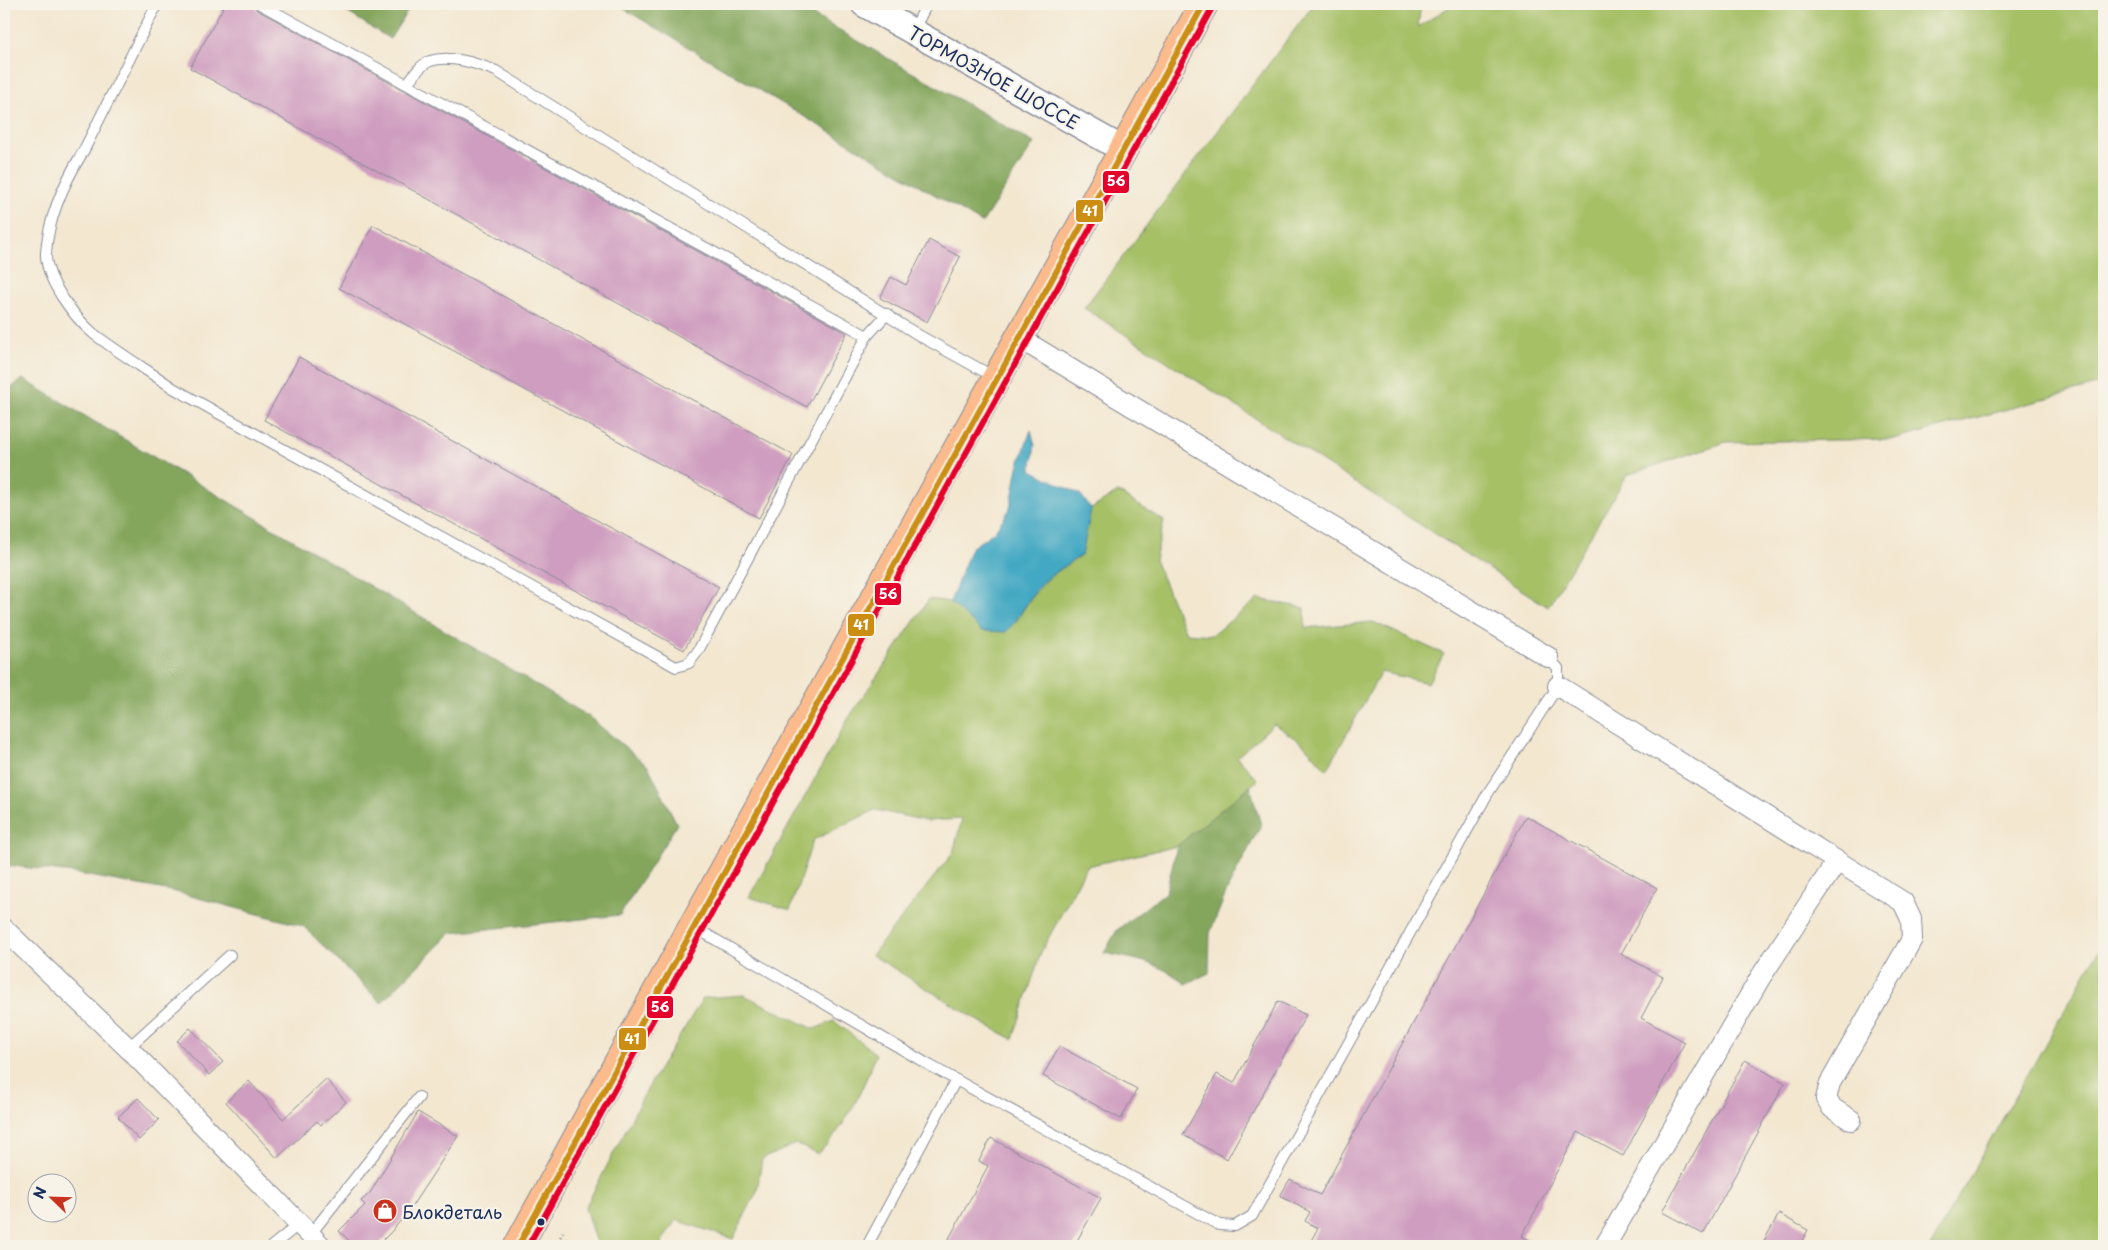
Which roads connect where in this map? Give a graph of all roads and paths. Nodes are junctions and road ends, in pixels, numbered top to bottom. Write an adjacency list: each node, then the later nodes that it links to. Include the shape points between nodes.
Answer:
1 (156, 4): 10 (lane, via 54,212 46,255 52,278 76,317 94,334 173,388 663,661 676,667 683,666 698,651)
2 (260, 4): 7 (lane)
3 (864, 4): 6 (street, ТОРМОЗНОЕ ШОССЕ)
4 (928, 4): 6 (lane)
5 (1204, 4): 8 (highway)
6 (913, 31): 8 (street, ТОРМОЗНОЕ ШОССЕ)
7 (407, 84): 9 (lane, via 429,61 454,59 496,71); 10 (lane)
8 (1124, 150): 11 (highway)
9 (888, 314): 10 (lane); 12 (lane, via 920,336)
10 (867, 336)
11 (1019, 338): 12 (highway); 13 (street)
12 (997, 378): 16 (highway)
13 (1548, 657): 14 (lane, via 1558,668)
14 (1558, 686): 15 (street); 20 (lane, via 1488,793 1252,1216 1235,1226 1219,1225)
15 (1837, 861): 22 (street, via 1903,902 1911,919 1912,939 1830,1083 1826,1099 1832,1108); 29 (street, via 1760,978)
16 (693, 926): 20 (lane); 26 (highway)
17 (4, 929): 19 (street)
18 (230, 955): 19 (lane)
19 (128, 1048): 24 (street)
20 (956, 1080): 28 (lane)
21 (419, 1097): 24 (lane)
22 (1851, 1120)
23 (563, 1232): 27 (path)
24 (310, 1236): 25 (lane)
25 (272, 1246)
26 (518, 1246)
27 (556, 1246)
28 (867, 1246)
29 (1605, 1246)

